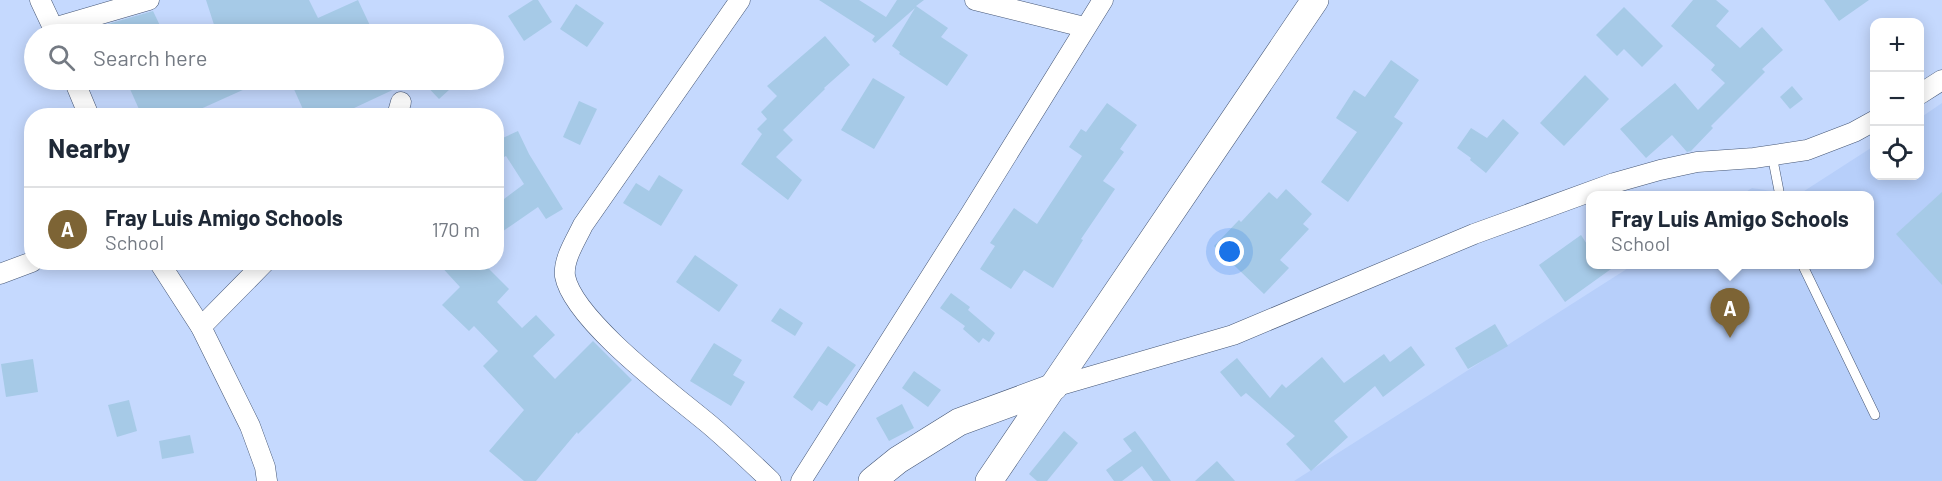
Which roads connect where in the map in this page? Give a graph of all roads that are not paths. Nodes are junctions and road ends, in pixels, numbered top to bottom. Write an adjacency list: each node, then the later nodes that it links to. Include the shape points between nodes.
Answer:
1 (40, 0): 7 (street)
2 (148, 0): 8 (street)
3 (740, 0): 28 (street, via 583,225 568,256 565,273 576,301 617,346)
4 (975, 0): 9 (street)
5 (1103, 0): 9 (street)
6 (1315, 0): 25 (street)
7 (52, 24)
8 (76, 24)
9 (1084, 27): 29 (street)
10 (1942, 80): 12 (street)
11 (78, 90): 13 (street)
12 (1924, 91)
13 (86, 108)
14 (1870, 124): 15 (street, via 1807,150)
15 (1772, 155): 16 (street, via 1697,162); 17 (lane)
16 (1592, 191)
17 (1779, 191)
18 (1586, 193): 25 (street, via 1474,234 1233,335)
19 (24, 265): 23 (street)
20 (1804, 269): 26 (lane)
21 (164, 270): 24 (street)
22 (257, 270): 24 (street)
23 (0, 274)
24 (201, 327): 27 (street, via 250,426)
25 (1054, 387): 30 (street, via 959,422); 31 (street)
26 (1875, 415)
27 (267, 481)
28 (771, 481)
29 (801, 481)
30 (872, 481)
31 (989, 481)

